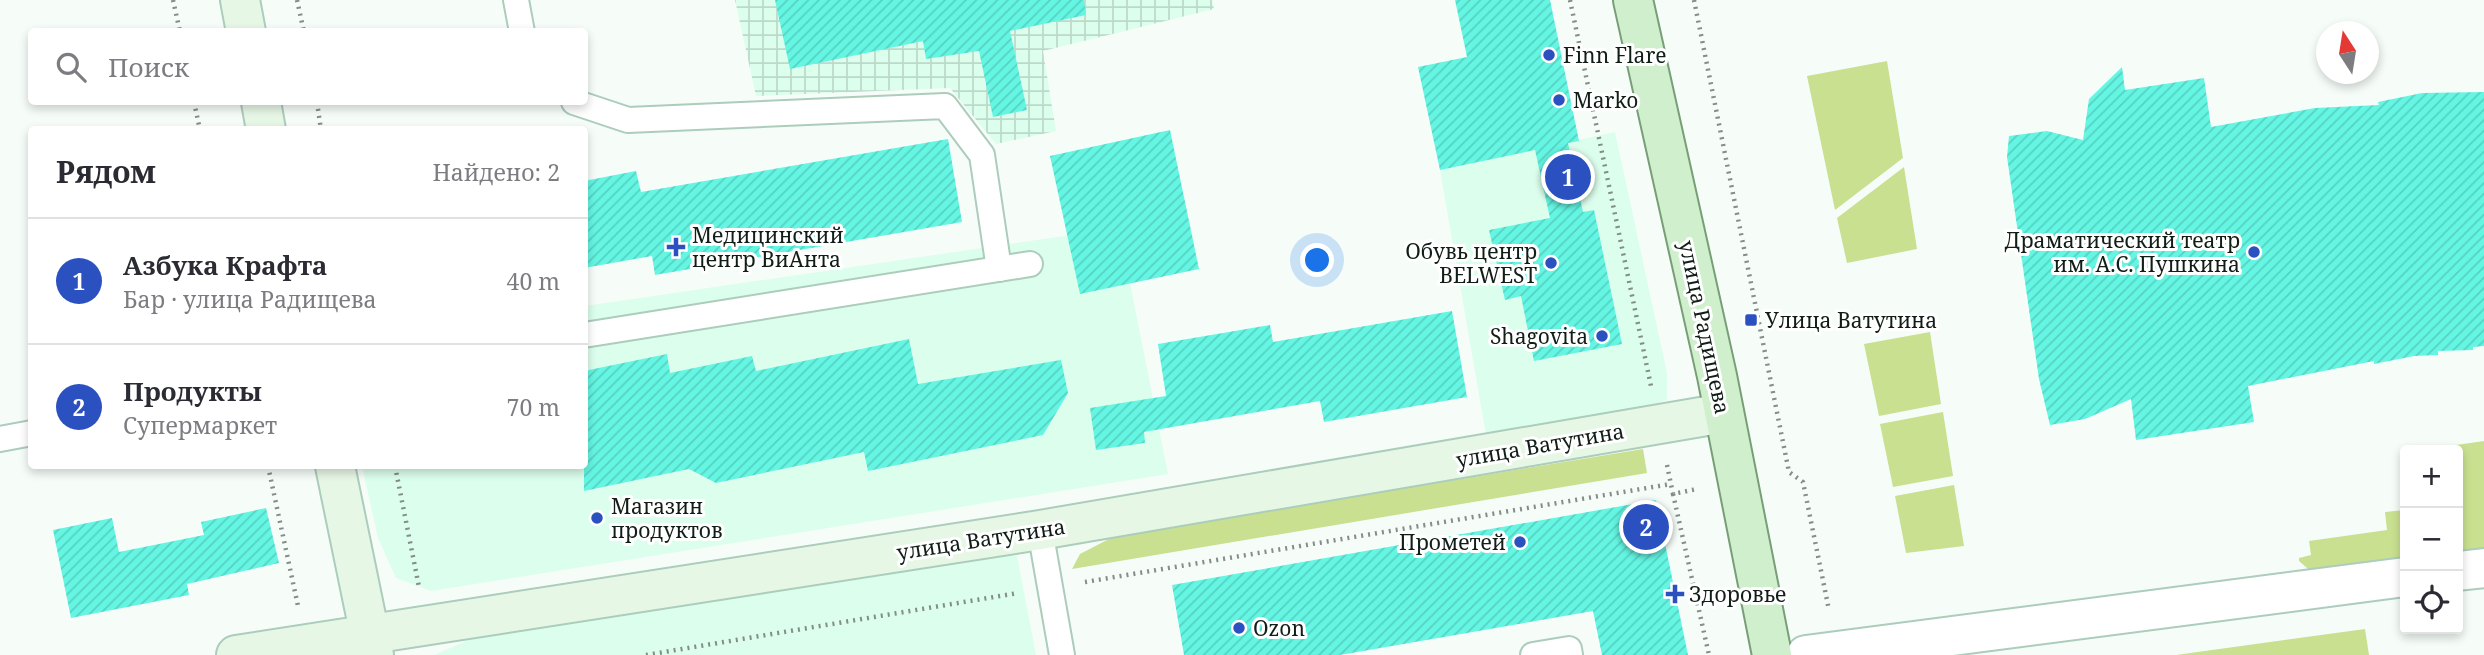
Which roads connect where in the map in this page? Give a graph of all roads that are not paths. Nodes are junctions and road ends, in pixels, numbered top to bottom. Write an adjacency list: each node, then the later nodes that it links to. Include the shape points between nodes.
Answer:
1 (240, 0): 4 (street)
2 (516, 0): 5 (lane)
3 (1633, 0): 12 (main road, улица Радищева)
4 (245, 28)
5 (522, 28)
6 (262, 105): 8 (street)
7 (582, 105): 10 (lane, via 628,120 945,106 982,155)
8 (265, 126)
9 (1030, 264): 10 (lane)
10 (999, 269): 11 (lane)
11 (588, 334)
12 (1724, 413): 16 (street, улица Ватутина); 26 (main road, улица Радищева)
13 (28, 434): 14 (lane)
14 (0, 439)
15 (336, 469): 20 (street)
16 (1040, 530): 20 (street, улица Ватутина, via 426,625); 23 (lane)
17 (2484, 568): 18 (street)
18 (2463, 570)
19 (2400, 578): 21 (street)
20 (372, 644): 22 (street, улица Ватутина, via 307,644)
21 (1821, 652)
22 (236, 655)
23 (1062, 655)
24 (1533, 655): 25 (lane, via 1569,649)
25 (1570, 655)
26 (1772, 655)

